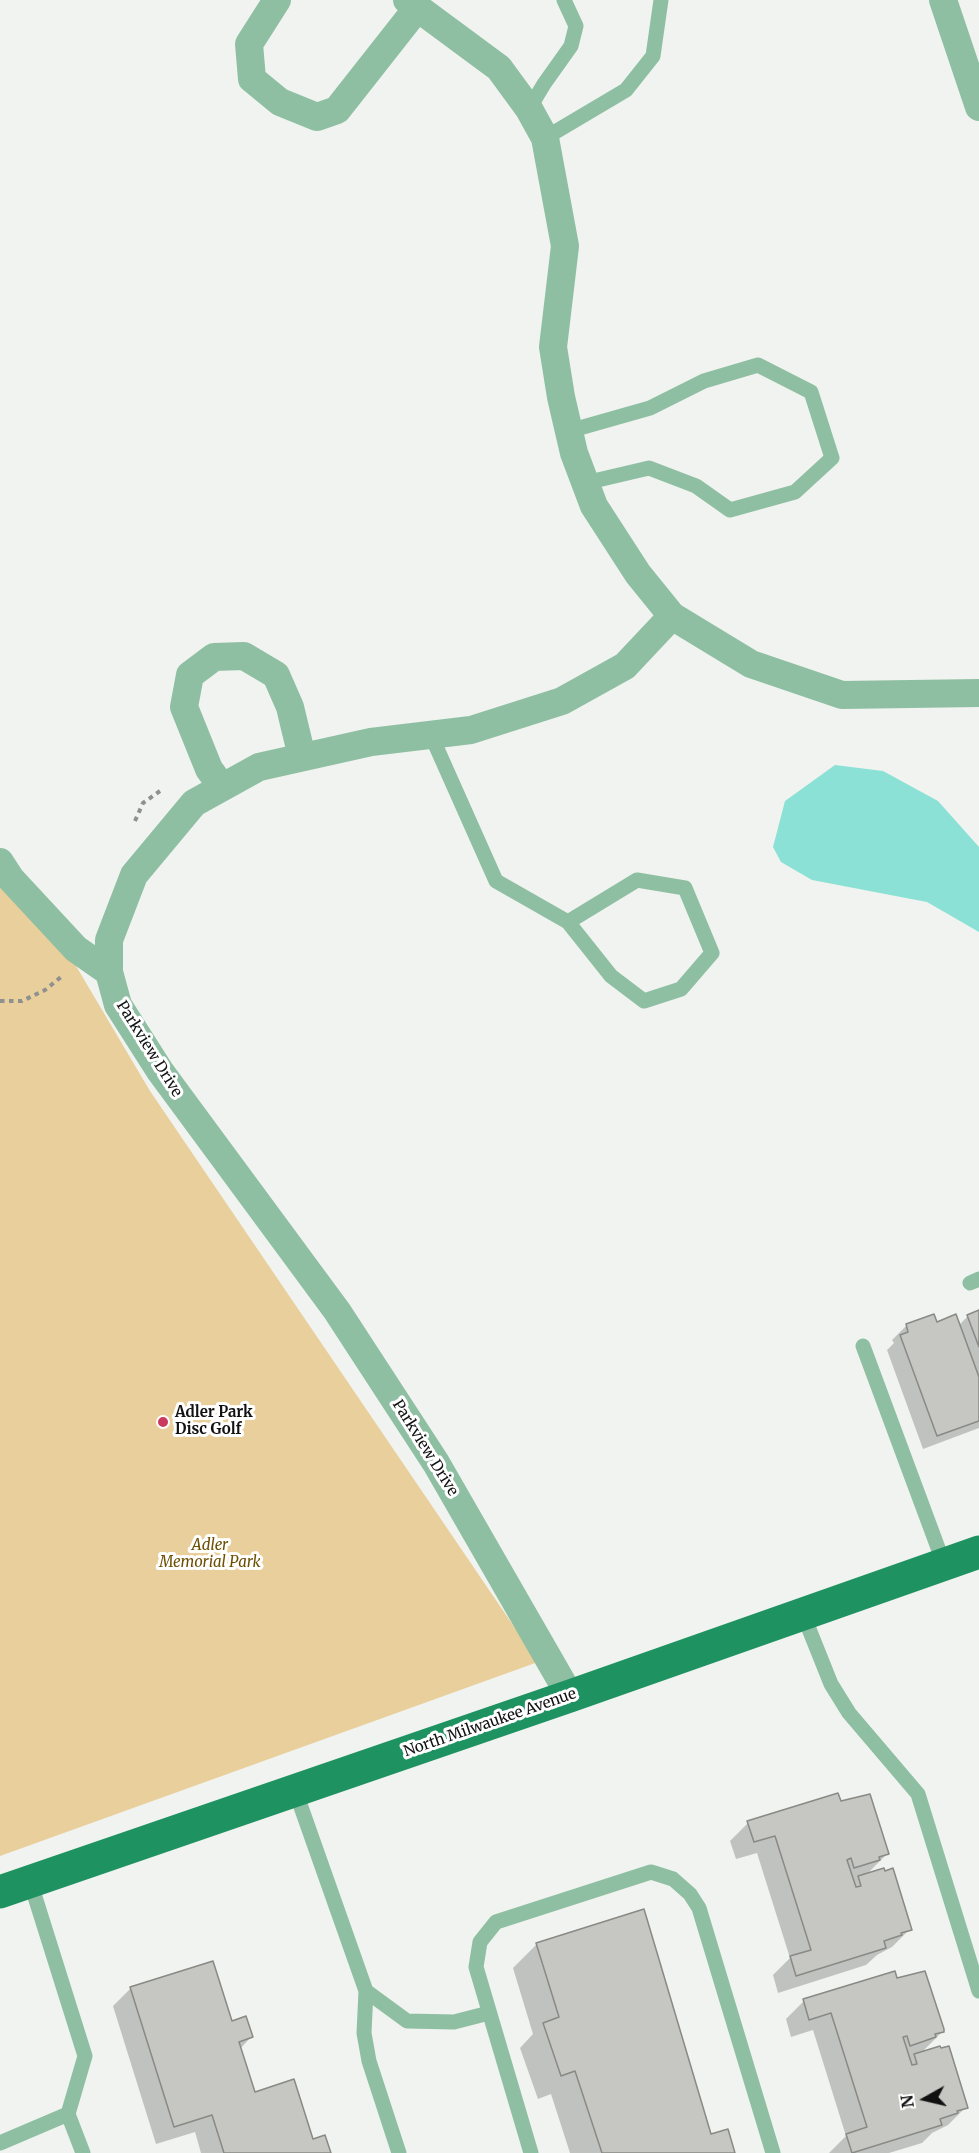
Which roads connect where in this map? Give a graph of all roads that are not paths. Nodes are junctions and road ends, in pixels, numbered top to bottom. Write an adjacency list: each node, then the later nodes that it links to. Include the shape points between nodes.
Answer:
1 (277, 0): 5 (street, via 249,44 252,79 280,102 317,117 337,110)
2 (564, 0): 7 (lane, via 576,26 571,46)
3 (661, 0): 8 (lane, via 653,56 626,90)
4 (943, 0): 6 (street)
5 (413, 4): 7 (street, via 499,68)
6 (979, 107)
7 (529, 109): 8 (street)
8 (545, 138): 9 (street, via 565,246 553,347)
9 (569, 431): 10 (street); 10 (lane, via 650,408 704,381 758,365 811,392 832,458 795,492 730,510 696,486 649,468)
10 (585, 483): 11 (street, via 617,543)
11 (672, 616): 12 (street, via 752,664 842,695); 13 (street, Parkview Drive, via 625,666 561,701 471,730)
12 (979, 693)
13 (431, 735): 14 (street, Parkview Drive, via 371,742); 17 (lane, via 496,881)
14 (302, 757): 15 (street, Parkview Drive, via 259,767); 15 (street, via 290,707 276,675 244,656 214,657 190,675 184,707 209,769)
15 (222, 787): 18 (street, Parkview Drive, via 194,803 134,875 109,940)
16 (0, 862): 18 (street, via 76,949)
17 (568, 922): 17 (lane, via 610,976 644,1001 681,989 711,953 685,888 637,880)
18 (109, 972): 23 (street, Parkview Drive, via 118,1005 160,1071 338,1311 436,1463)
19 (863, 1346): 21 (lane)
20 (979, 1552): 21 (main road, North Milwaukee Avenue)
21 (944, 1564): 22 (main road, North Milwaukee Avenue)
22 (803, 1614): 23 (main road, North Milwaukee Avenue); 28 (lane, via 831,1684 849,1713 918,1794)
23 (570, 1696): 24 (main road, North Milwaukee Avenue)
24 (295, 1790): 25 (main road, North Milwaukee Avenue); 27 (lane)
25 (30, 1881): 26 (main road, North Milwaukee Avenue); 30 (lane, via 86,2056)
26 (0, 1892)
27 (366, 1991): 29 (lane, via 407,2021 454,2022); 33 (lane, via 364,2033 369,2061)
28 (979, 1991)
29 (489, 2013): 34 (lane); 35 (lane, via 476,1967 480,1942 496,1923 651,1872 673,1879 699,1908)
30 (68, 2114): 31 (lane); 32 (lane)
31 (0, 2143)
32 (83, 2153)
33 (399, 2153)
34 (531, 2153)
35 (774, 2153)

